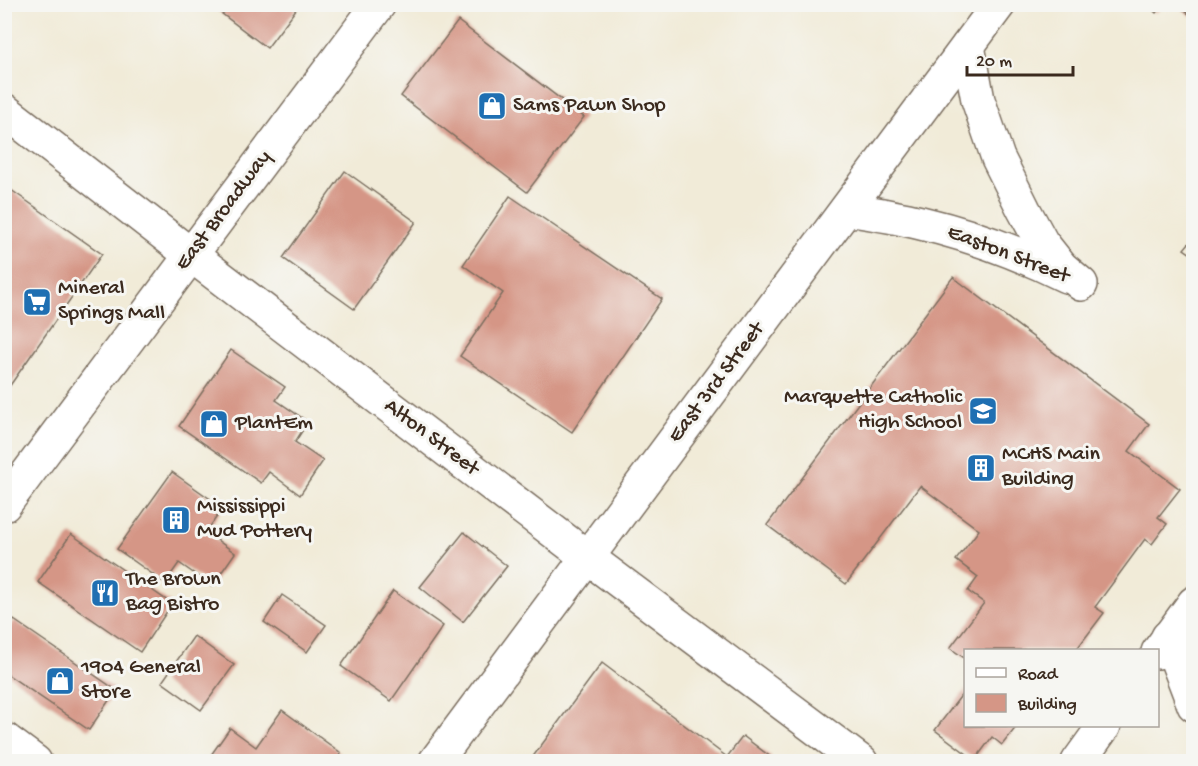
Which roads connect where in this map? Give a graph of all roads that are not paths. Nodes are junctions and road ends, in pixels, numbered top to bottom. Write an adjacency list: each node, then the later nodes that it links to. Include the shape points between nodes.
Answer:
1 (379, 4): 6 (street, East Broadway)
2 (999, 4): 3 (street, East 3rd Street)
3 (968, 46): 5 (street, East 3rd Street); 5 (street, Easton Street, via 978,100 998,158 1042,243 1061,267 1082,284 968,236 920,222)
4 (4, 110): 6 (street, Alton Street)
5 (848, 209): 8 (street, East 3rd Street)
6 (191, 255): 7 (street, East Broadway); 8 (street, Alton Street)
7 (4, 505)
8 (587, 557): 15 (street, East 3rd Street); 16 (street, Alton Street)
9 (1194, 603): 10 (street)
10 (1163, 644): 11 (street)
11 (1194, 705)
12 (1103, 727): 17 (street)
13 (4, 739): 14 (street)
14 (35, 762)
15 (435, 762)
16 (861, 762)
17 (1078, 762)

